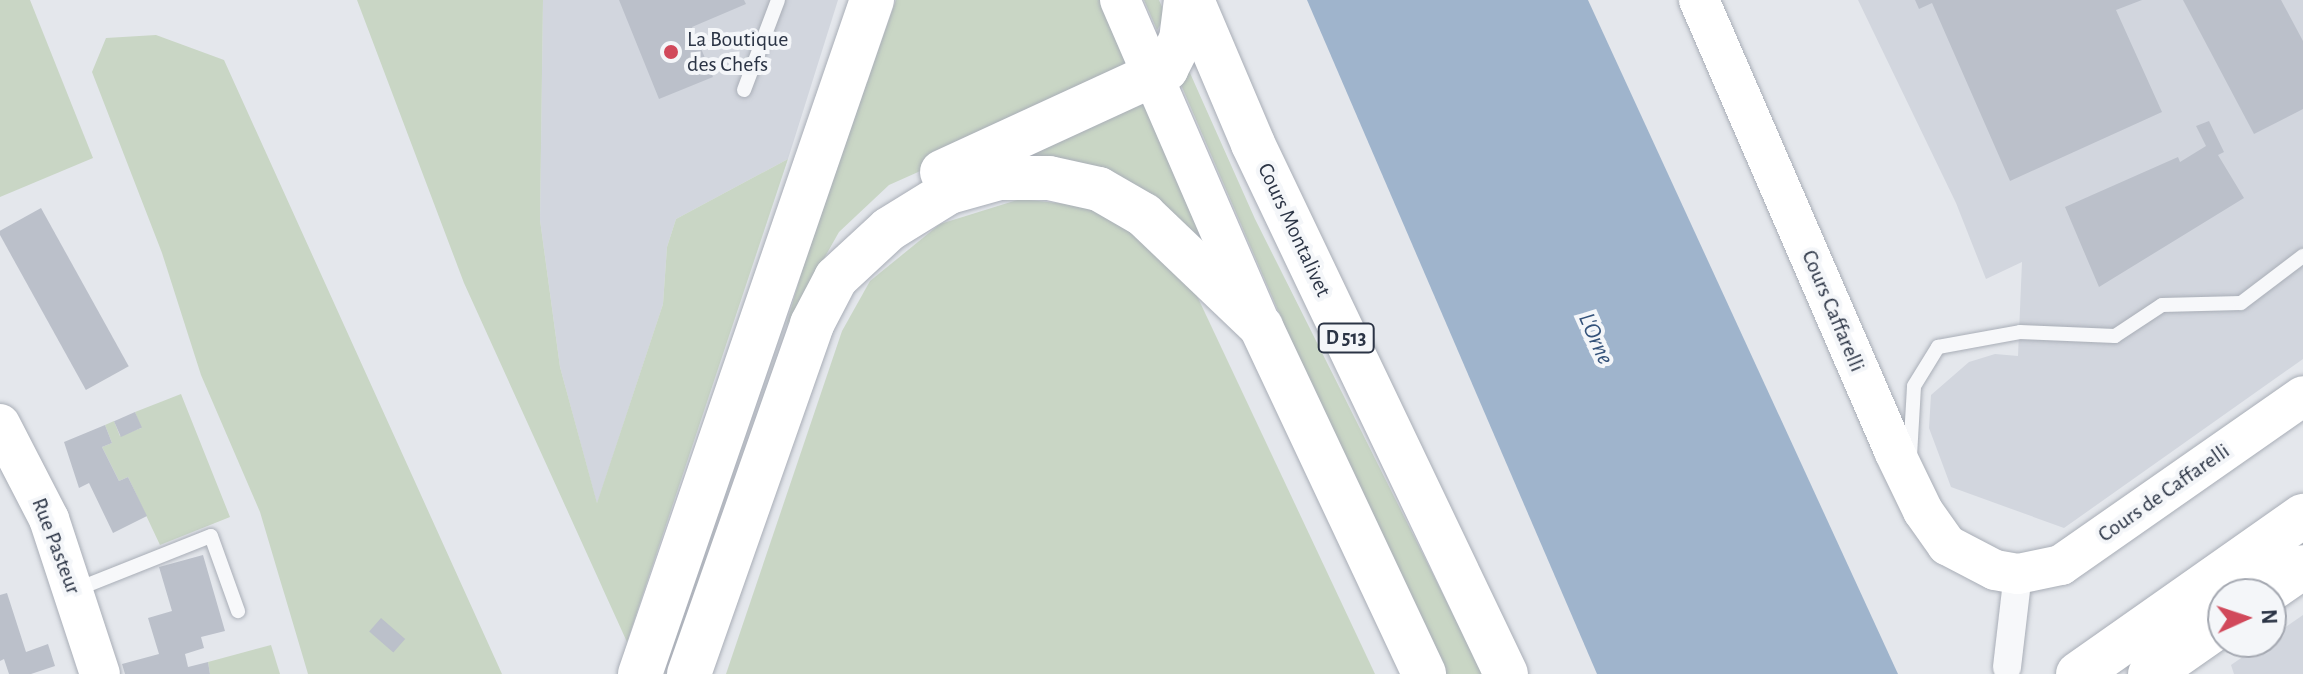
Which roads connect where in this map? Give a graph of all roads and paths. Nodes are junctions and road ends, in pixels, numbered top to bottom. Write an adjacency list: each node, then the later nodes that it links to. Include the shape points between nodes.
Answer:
1 (778, 0): 7 (lane)
2 (1120, 0): 6 (street)
3 (1189, 0): 6 (main road, via 1173,59); 24 (main road, Cours Montalivet / D 513)
4 (1699, 0): 13 (street, Cours Caffarelli)
5 (873, 3): 19 (main road)
6 (1151, 77): 9 (main road, via 903,189 875,209 849,238); 10 (street)
7 (744, 90)
8 (2303, 256): 13 (lane, via 2241,303 2162,305 2115,336 2020,332 1938,347 1914,386)
9 (836, 278): 10 (main road, via 889,229 949,192 999,178 1049,178 1099,189 1144,215); 22 (main road, via 812,324)
10 (1261, 327): 23 (main road)
11 (2303, 396): 15 (street, Cours de Caffarelli, via 2061,565)
12 (0, 424): 16 (street, Rue Pasteur, via 49,519)
13 (1912, 488): 15 (street, Cours Caffarelli, via 1947,545 1995,570)
14 (2303, 516): 25 (main road)
15 (2018, 574): 20 (street)
16 (75, 590): 17 (lane, via 211,536); 21 (street, Rue Pasteur)
17 (238, 611)
18 (2207, 634): 26 (main road)
19 (646, 657)
20 (2007, 667)
21 (100, 674)
22 (689, 674)
23 (1424, 674)
24 (1506, 674)
25 (2078, 674)
26 (2150, 674)

